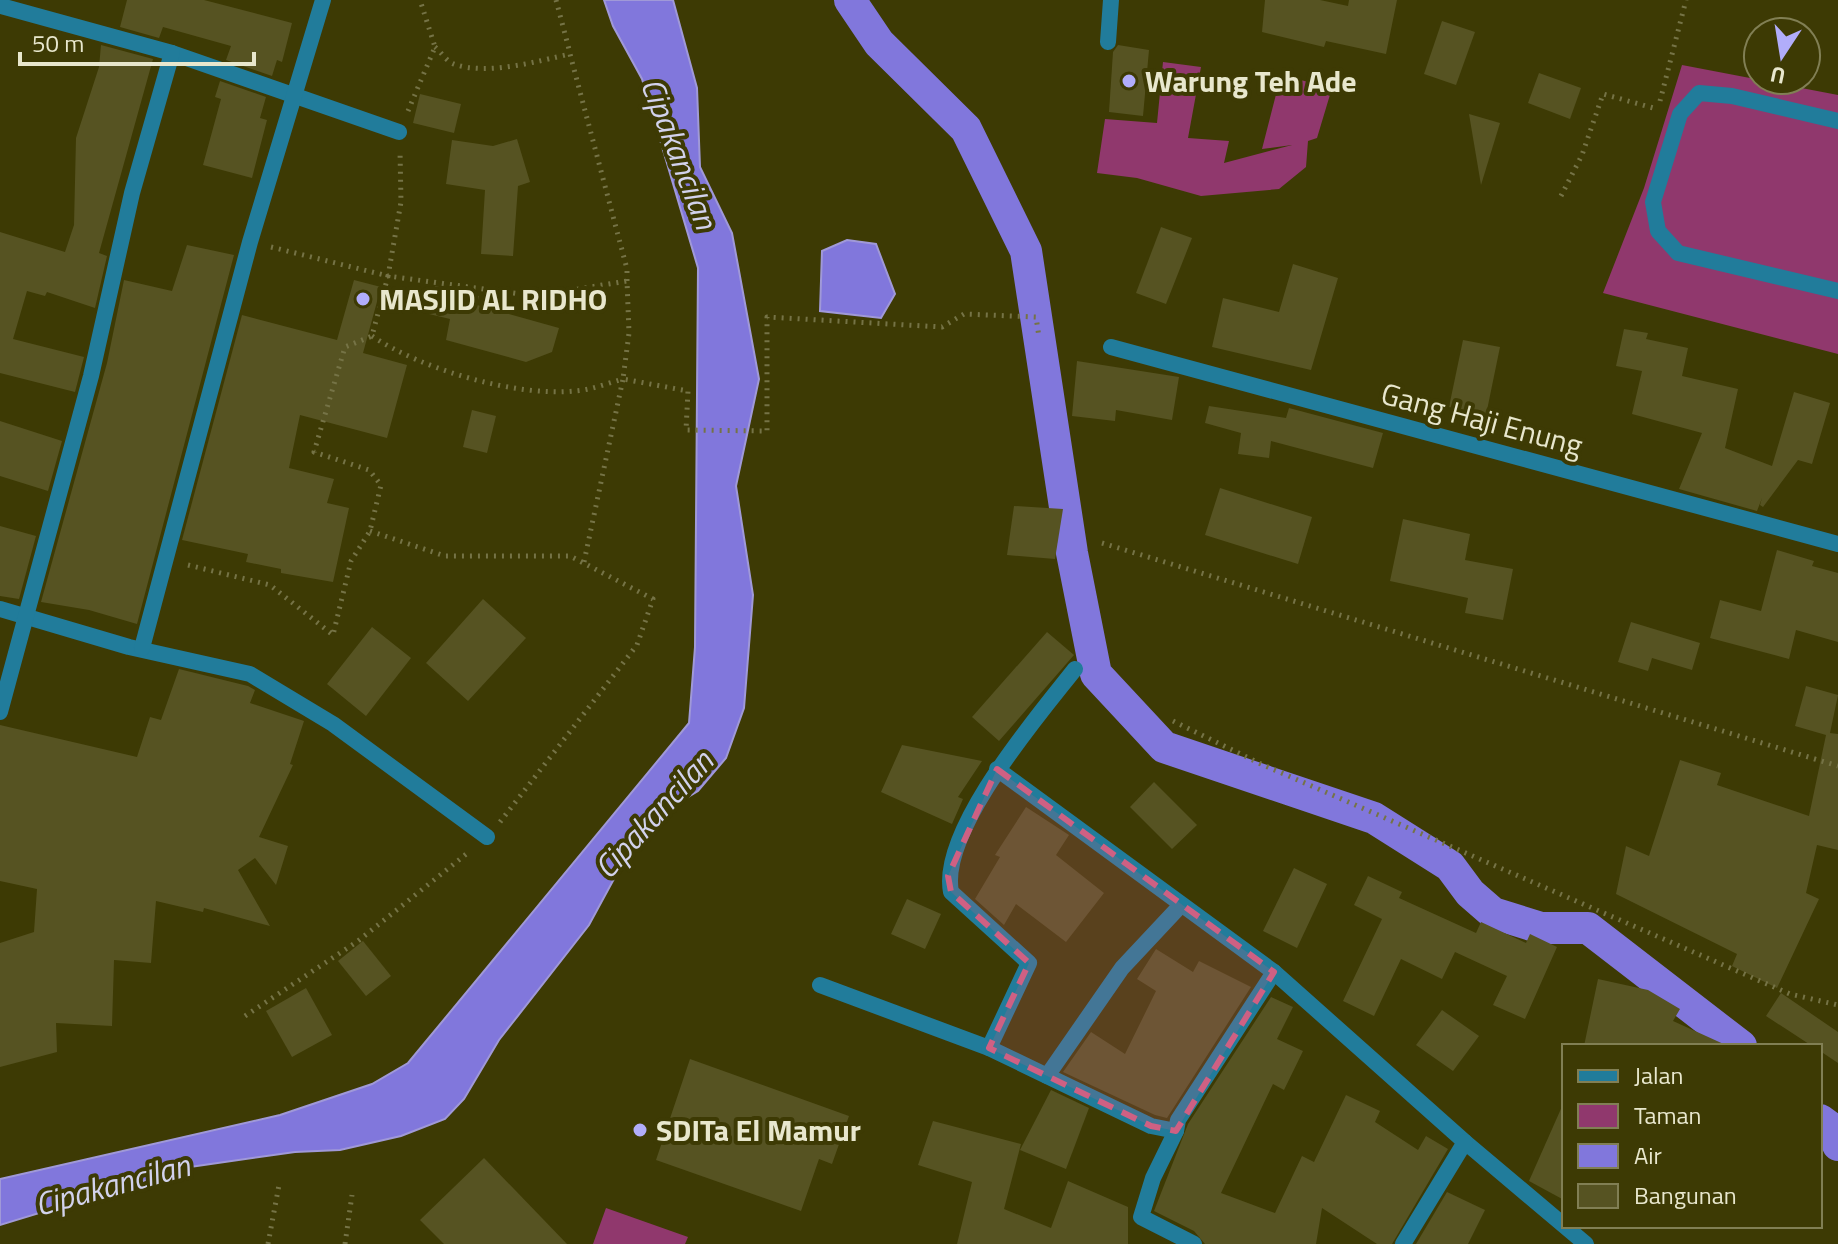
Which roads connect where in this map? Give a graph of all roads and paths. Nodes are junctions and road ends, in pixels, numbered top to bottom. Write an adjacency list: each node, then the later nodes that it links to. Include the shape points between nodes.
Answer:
1 (323, 0): 11 (street)
2 (420, 0): 8 (path)
3 (556, 0): 10 (path)
4 (1111, 0): 7 (street)
5 (1686, 0): 14 (path, via 1658,109 1603,94)
6 (1, 6): 9 (street)
7 (1108, 42)
8 (435, 47): 10 (path, via 453,64 476,67 519,66); 13 (path)
9 (172, 53): 11 (street); 29 (street)
10 (570, 54): 17 (path)
11 (293, 96): 13 (street); 15 (street)
12 (1838, 121): 18 (street, via 1699,93 1680,114 1653,202 1658,231 1678,253)
13 (399, 132): 16 (path, via 401,202)
14 (1561, 196)
15 (250, 242): 16 (path); 26 (street)
16 (388, 276): 17 (path, via 520,294); 19 (path)
17 (627, 281): 22 (path, via 629,333)
18 (1838, 291)
19 (372, 336): 22 (path, via 396,352 538,392 577,391); 23 (path, via 345,347 314,452 369,470 381,485)
20 (1039, 337): 22 (path, via 1036,317 964,314 942,327 767,317 767,431 686,430 688,391)
21 (1111, 347): 25 (street, Gang Haji Enung)
22 (623, 379): 27 (path)
23 (370, 531): 26 (path, via 351,561 333,635 270,585); 27 (path, via 445,556 570,556)
24 (1102, 543): 34 (path)
25 (1838, 544)
26 (168, 560): 30 (street)
27 (584, 562): 36 (path, via 653,599 637,645)
28 (0, 609): 29 (street)
29 (25, 618): 30 (street); 32 (street)
30 (142, 648): 36 (street, via 250,674 273,686 392,765)
31 (1075, 669): 35 (street)
32 (0, 712)
33 (1173, 721): 40 (path, via 1790,994)
34 (1838, 766)
35 (997, 769): 37 (street); 42 (street, via 963,833 948,876 951,892 1029,963)
36 (487, 837): 41 (path, via 358,941)
37 (1181, 905): 38 (street); 43 (street, via 1122,968)
38 (1274, 972): 44 (street, via 1178,1120); 45 (street)
39 (820, 985): 42 (street)
40 (1838, 1005)
41 (245, 1016)
42 (989, 1048): 43 (street)
43 (1047, 1076): 44 (street, via 1151,1126)
44 (1176, 1131): 52 (street, via 1141,1217)
45 (1465, 1142): 48 (street); 53 (street)
46 (279, 1185): 50 (path)
47 (352, 1195): 51 (path)
48 (1562, 1224)
49 (1567, 1228): 54 (street)
50 (268, 1244)
51 (345, 1244)
52 (1194, 1244)
53 (1403, 1244)
54 (1586, 1244)

